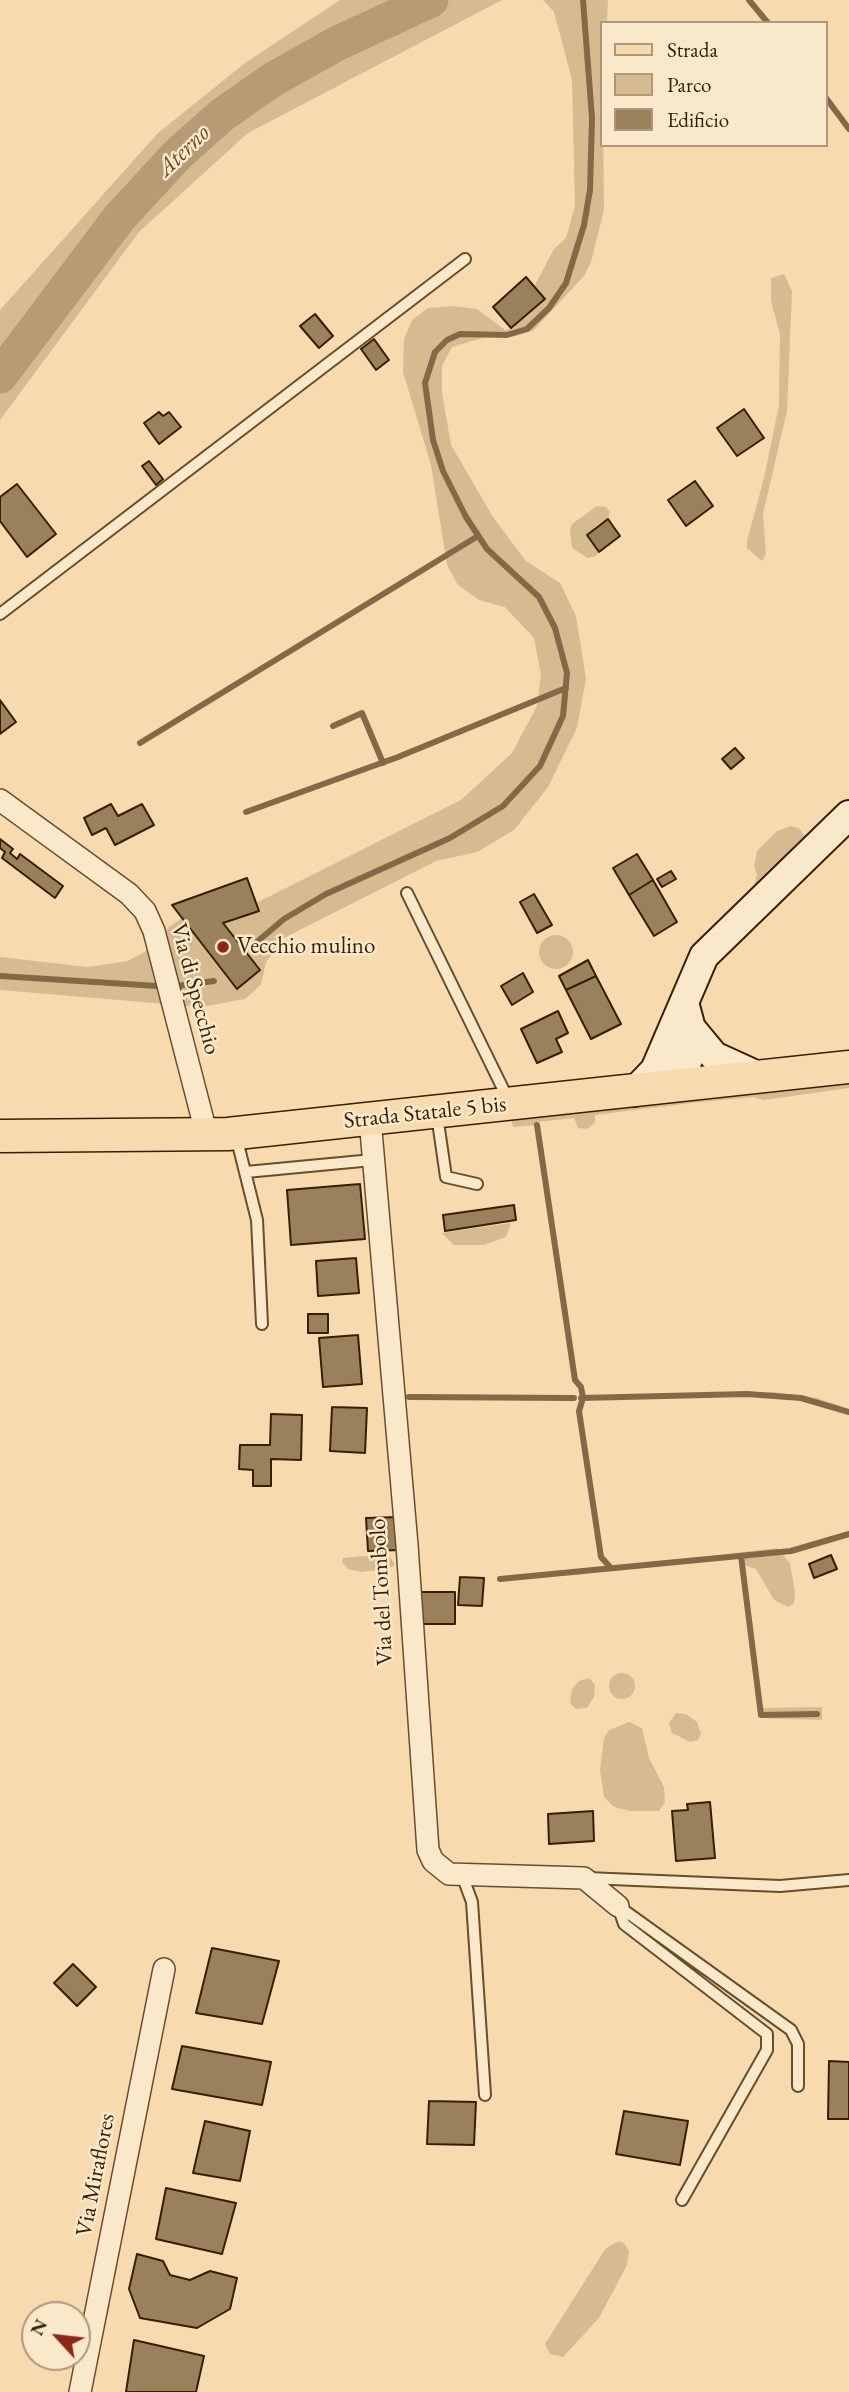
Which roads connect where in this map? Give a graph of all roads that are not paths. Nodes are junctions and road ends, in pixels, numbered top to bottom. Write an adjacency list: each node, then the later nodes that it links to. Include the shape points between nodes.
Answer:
1 (465, 259): 2 (lane)
2 (0, 614)
3 (0, 800): 14 (street, Via di Specchio, via 129,894 145,911)
4 (849, 815): 6 (main road, via 712,946 696,970)
5 (407, 893): 11 (lane)
6 (682, 1024): 8 (main road, via 714,1056); 9 (main road, via 665,1070); 10 (main road, via 650,1077)
7 (849, 1067): 8 (main road, Strada Statale 5 bis)
8 (760, 1077): 9 (main road, Strada Statale 5 bis)
9 (676, 1087): 10 (main road, Strada Statale 5 bis)
10 (634, 1092): 11 (main road, Strada Statale 5 bis)
11 (511, 1105): 12 (main road, Strada Statale 5 bis)
12 (436, 1112): 13 (main road, Strada Statale 5 bis); 18 (lane, via 446,1177)
13 (370, 1119): 14 (main road, Strada Statale 5 bis); 20 (street, Via del Tombolo, via 407,1545 425,1839 441,1870)
14 (222, 1135): 15 (main road, Strada Statale 5 bis); 17 (lane)
15 (0, 1136)
16 (362, 1161): 17 (lane)
17 (246, 1172): 19 (lane, via 257,1220)
18 (477, 1184)
19 (262, 1324)
20 (462, 1875): 21 (street, Via del Tombolo); 26 (lane, via 472,1902)
21 (584, 1878): 22 (lane, via 780,1886); 23 (street)
22 (849, 1880)
23 (618, 1906): 25 (lane, via 791,2031 798,2044); 27 (lane, via 624,1924 767,2034 767,2050)
24 (164, 1969): 28 (street, Via Miraflores)
25 (798, 2086)
26 (485, 2095)
27 (682, 2200)
28 (80, 2392)

